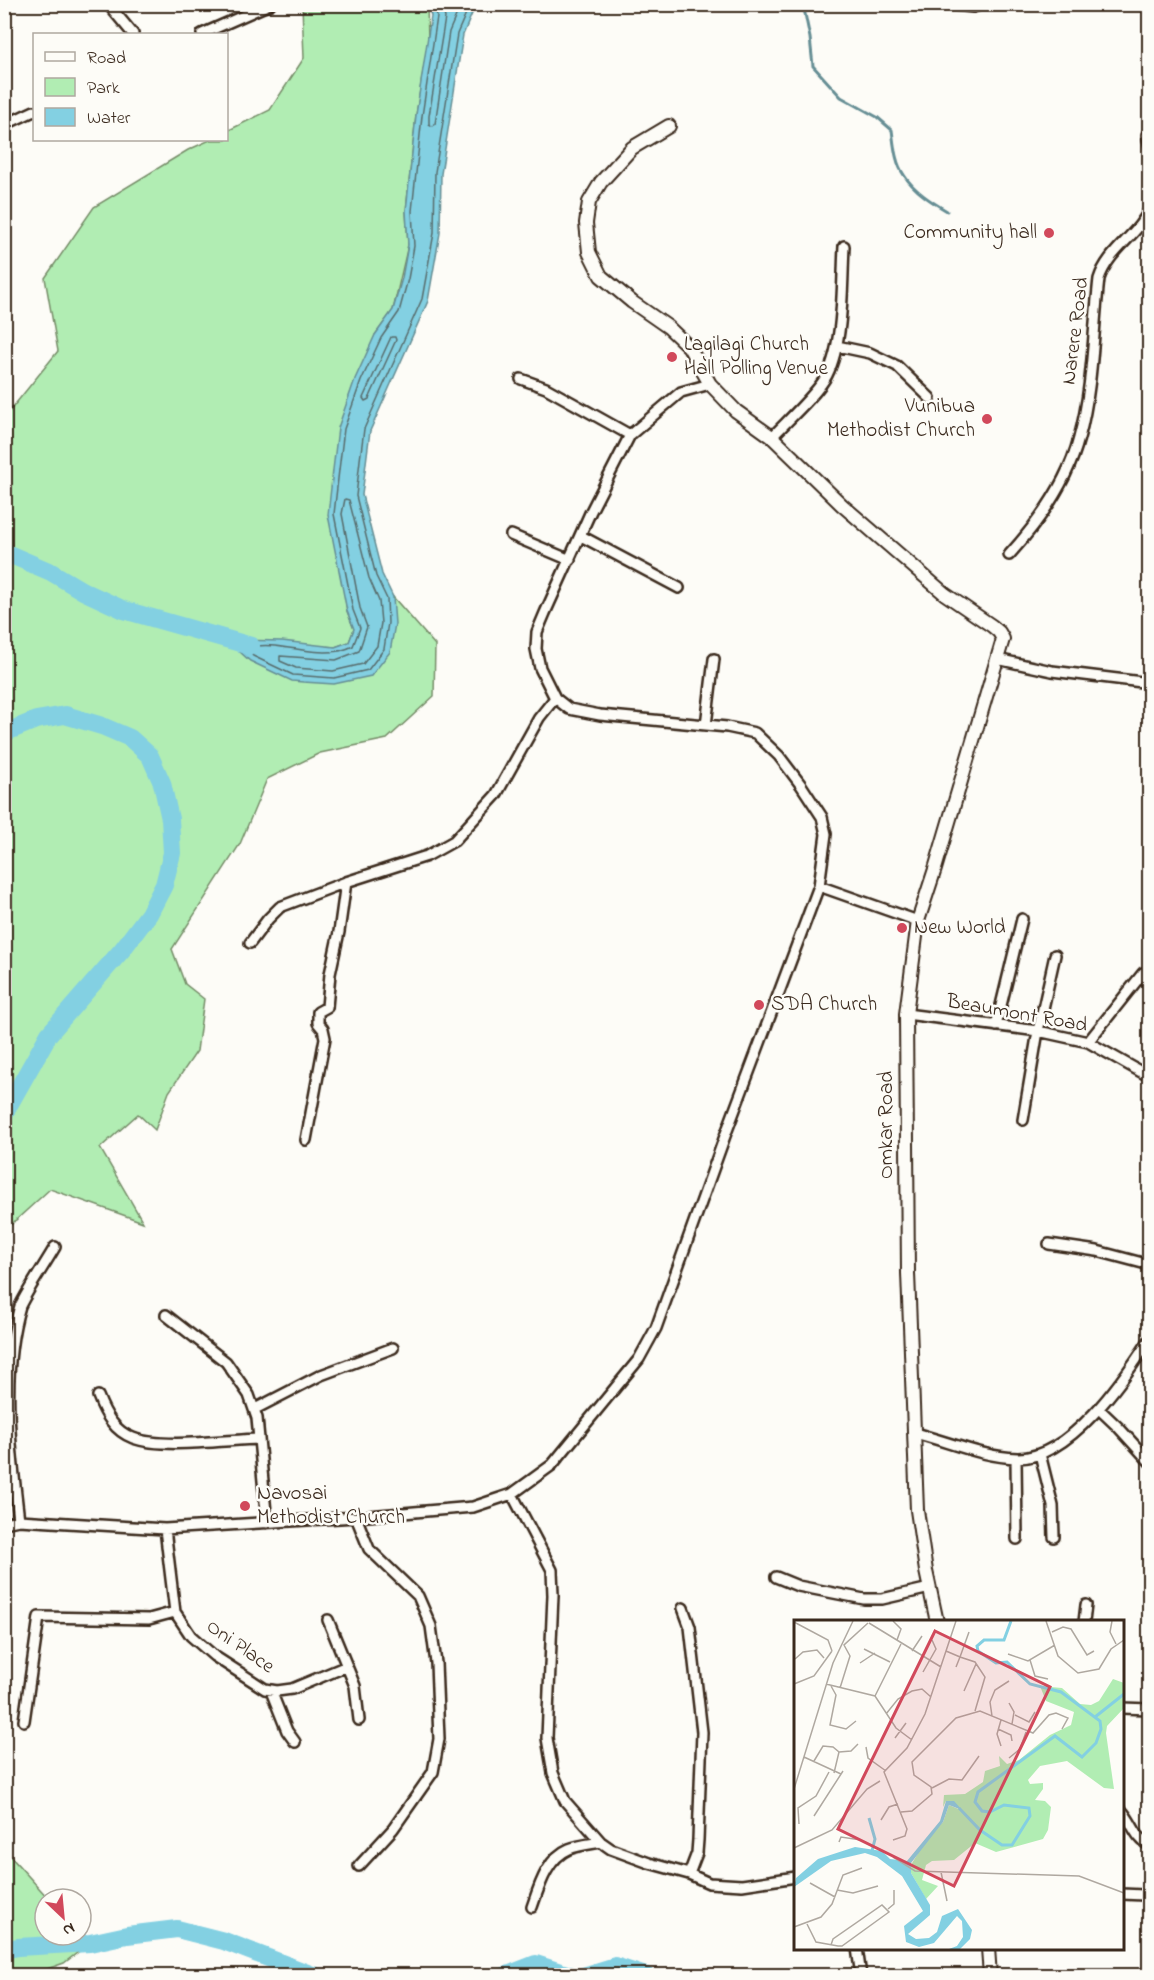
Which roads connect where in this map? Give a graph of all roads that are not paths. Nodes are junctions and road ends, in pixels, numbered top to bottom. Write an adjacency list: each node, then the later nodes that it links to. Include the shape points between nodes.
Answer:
1 (108, 4): 5 (street)
2 (270, 4): 6 (street)
3 (945, 4): 4 (street)
4 (983, 4)
5 (132, 33)
6 (204, 33)
7 (33, 111): 8 (street)
8 (4, 125)
9 (669, 126): 16 (street, via 632,148 595,192 586,223 589,252 601,276 689,347)
10 (1149, 131): 11 (street)
11 (1149, 147)
12 (1149, 208): 22 (street, Narere Road, via 1146,218 1103,266 1086,406 1068,469 1030,532)
13 (844, 246): 14 (street)
14 (837, 346): 17 (street, via 870,353 897,366); 19 (street, via 827,375)
15 (521, 379): 18 (street, via 546,388)
16 (710, 384): 18 (street, via 681,392); 19 (street, via 735,411)
17 (930, 398)
18 (630, 435): 21 (street)
19 (772, 437): 26 (street, Omkar Road, via 842,505 945,594 999,632 1003,639)
20 (511, 535): 23 (street)
21 (581, 536): 23 (street); 24 (street)
22 (1009, 555)
23 (570, 560): 28 (street, via 537,632 540,668)
24 (679, 588)
25 (714, 659): 29 (street)
26 (997, 659): 27 (street, via 1052,671); 33 (street, Omkar Road)
27 (1149, 683)
28 (555, 698): 29 (street, via 569,709 600,715); 30 (street, via 539,718 496,795 454,841 427,856)
29 (706, 725): 31 (street, via 755,733 801,785 822,817 826,834)
30 (346, 882): 34 (street, via 280,907); 43 (street, via 327,1007 318,1012 317,1018 325,1038)
31 (819, 886): 33 (street); 58 (street, via 656,1328 639,1359 552,1465)
32 (1023, 919): 38 (street)
33 (918, 921): 37 (street, Omkar Road)
34 (250, 943)
35 (1055, 956): 39 (street)
36 (1149, 972): 40 (street, via 1143,973)
37 (906, 1014): 38 (street, Beaumont Road); 53 (street, Omkar Road)
38 (996, 1026): 39 (street, Beaumont Road)
39 (1038, 1031): 40 (street, Beaumont Road); 42 (street)
40 (1088, 1042): 41 (street, Beaumont Road)
41 (1149, 1077)
42 (1023, 1120)
43 (306, 1140)
44 (1049, 1244): 46 (street, via 1097,1251)
45 (55, 1246): 60 (street, via 20,1306 6,1364 5,1405)
46 (1149, 1265)
47 (166, 1315): 51 (street, via 226,1362)
48 (1149, 1340): 52 (street)
49 (393, 1348): 51 (street, via 321,1375)
50 (98, 1396): 54 (street, via 105,1415 131,1438 156,1443)
51 (255, 1409): 54 (street)
52 (1098, 1409): 55 (street, via 1072,1434); 57 (street)
53 (914, 1433): 56 (street); 67 (street, Omkar Road, via 917,1510)
54 (259, 1439): 62 (street)
55 (1040, 1454): 56 (street); 64 (street, via 1053,1506)
56 (1016, 1458): 65 (street)
57 (1149, 1462)
58 (512, 1494): 59 (street, via 473,1507); 82 (street, via 552,1570 547,1738 553,1773 565,1801)
59 (356, 1517): 62 (street); 84 (street, via 369,1549 418,1596 431,1626 439,1739 433,1772 393,1829)
60 (19, 1520): 61 (street); 63 (street)
61 (4, 1523)
62 (267, 1523): 63 (street)
63 (165, 1529): 70 (street, Oni Place)
64 (1054, 1537)
65 (1017, 1539)
66 (776, 1577): 67 (street, via 798,1586 864,1599)
67 (930, 1588): 72 (street, Omkar Road)
68 (1086, 1605): 73 (street)
69 (683, 1608): 85 (street, via 690,1628 702,1732 697,1853)
70 (175, 1612): 75 (street, Oni Place, via 191,1636 214,1656); 79 (street, via 149,1619 39,1617)
71 (328, 1620): 74 (street)
72 (937, 1620)
73 (1084, 1620)
74 (347, 1666): 75 (street, via 292,1689); 78 (street, via 355,1686)
75 (272, 1691): 80 (street)
76 (1124, 1708): 77 (street)
77 (1149, 1708)
78 (359, 1720)
79 (24, 1721)
80 (295, 1742)
81 (1124, 1813): 83 (street, via 1142,1842)
82 (601, 1842): 85 (street, via 630,1856); 89 (street, via 561,1854 543,1879)
83 (1149, 1846)
84 (359, 1866)
85 (690, 1874): 86 (street, via 709,1884 742,1885)
86 (794, 1877)
87 (1124, 1894): 88 (street)
88 (1144, 1895)
89 (532, 1907)
90 (857, 1950): 92 (street)
91 (988, 1950): 93 (street)
92 (861, 1976)
93 (990, 1976)

